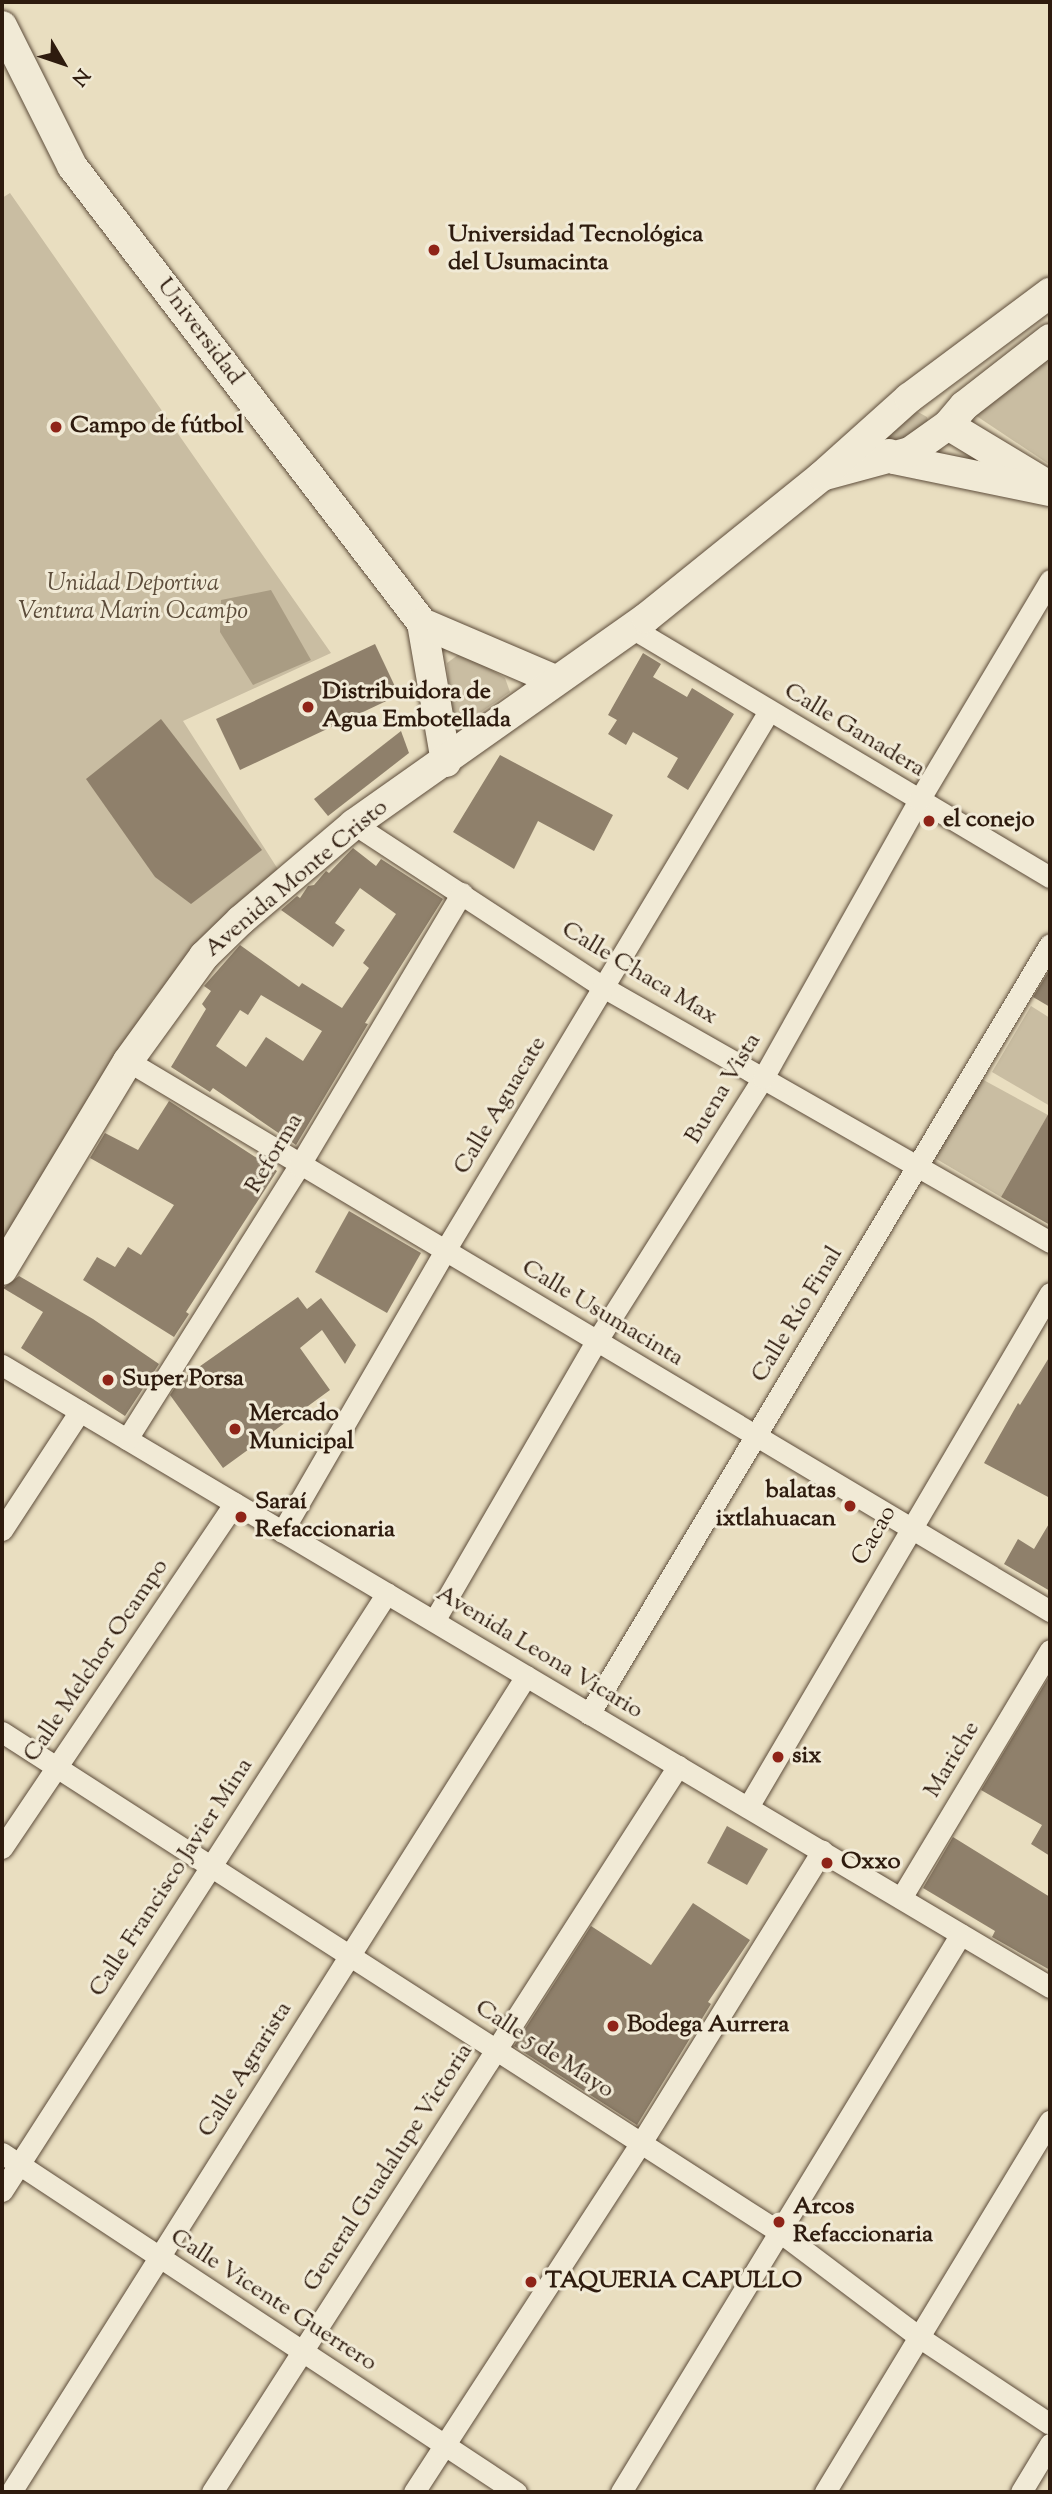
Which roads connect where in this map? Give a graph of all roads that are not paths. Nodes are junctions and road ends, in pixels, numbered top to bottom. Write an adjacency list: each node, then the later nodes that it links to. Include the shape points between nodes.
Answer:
1 (2, 26): 11 (main road, Universidad, via 72,166)
2 (1050, 293): 4 (main road, Avenida Monte Cristo)
3 (1050, 338): 5 (main road, via 964,406)
4 (909, 398): 5 (main road, via 942,406); 6 (main road, Avenida Monte Cristo)
5 (948, 425): 7 (main road); 9 (main road)
6 (875, 430): 7 (main road, via 881,447); 8 (main road, Avenida Monte Cristo)
7 (894, 459): 8 (main road); 9 (main road)
8 (822, 476): 12 (main road, Avenida Monte Cristo)
9 (1050, 489)
10 (1050, 580): 16 (street, Buena Vista)
11 (422, 623): 13 (main road); 15 (main road)
12 (632, 628): 13 (main road, Avenida Monte Cristo); 14 (street, Calle Ganadera)
13 (555, 680): 15 (main road, Avenida Monte Cristo)
14 (769, 711): 16 (street, Calle Ganadera); 21 (street, Calle Aguacate)
15 (446, 762): 17 (main road, Avenida Monte Cristo)
16 (919, 800): 18 (street, Calle Ganadera); 23 (street, Buena Vista)
17 (354, 824): 19 (street, Calle Chaca Max); 22 (main road, Avenida Monte Cristo, via 204,956)
18 (1050, 877)
19 (462, 892): 21 (street, Calle Chaca Max); 24 (street, Reforma)
20 (1050, 944): 25 (street, Calle Río Final)
21 (603, 987): 23 (street, Calle Chaca Max); 27 (street, Calle Aguacate)
22 (128, 1061): 24 (street, Calle Usumacinta); 28 (main road, Avenida Monte Cristo)
23 (763, 1078): 25 (street, Calle Chaca Max); 30 (street, Buena Vista)
24 (299, 1166): 27 (street, Calle Usumacinta); 34 (street, Reforma)
25 (917, 1166): 26 (street, Calle Chaca Max); 33 (street, Calle Río Final)
26 (1050, 1242)
27 (444, 1252): 30 (street, Calle Usumacinta); 38 (street, Calle Aguacate)
28 (2, 1270)
29 (1050, 1293): 36 (street, Cacao)
30 (596, 1342): 33 (street, Calle Usumacinta); 41 (street, Buena Vista)
31 (2, 1365): 32 (street, Avenida Leona Vicario)
32 (80, 1412): 34 (street, Avenida Leona Vicario); 37 (street)
33 (756, 1436): 36 (street, Calle Usumacinta); 44 (street, Calle Río Final)
34 (127, 1439): 35 (street, Avenida Leona Vicario)
35 (235, 1503): 38 (street, Avenida Leona Vicario); 47 (street, Calle Melchor Ocampo)
36 (910, 1528): 40 (street, Calle Usumacinta); 48 (street, Cacao)
37 (2, 1530)
38 (282, 1532): 39 (street, Avenida Leona Vicario)
39 (387, 1593): 41 (street, Avenida Leona Vicario); 51 (street, Calle Francisco Javier Mina)
40 (1050, 1611)
41 (434, 1621): 43 (street, Avenida Leona Vicario)
42 (1050, 1650): 52 (street, Mariche)
43 (526, 1676): 44 (street, Avenida Leona Vicario); 54 (street, Calle Agrarista)
44 (589, 1714): 46 (street, Avenida Leona Vicario)
45 (2, 1732): 47 (street, Calle 5 de Mayo)
46 (678, 1766): 48 (street, Avenida Leona Vicario); 56 (street, General Guadalupe Victoria)
47 (56, 1767): 49 (street, Calle Melchor Ocampo); 51 (street, Calle 5 de Mayo)
48 (748, 1807): 50 (street, Avenida Leona Vicario)
49 (2, 1849)
50 (822, 1851): 52 (street, Avenida Leona Vicario); 58 (street)
51 (210, 1866): 54 (street, Calle 5 de Mayo); 59 (street, Calle Francisco Javier Mina)
52 (901, 1898): 53 (street, Avenida Leona Vicario)
53 (961, 1934): 55 (street, Avenida Leona Vicario); 61 (street)
54 (350, 1956): 56 (street, Calle 5 de Mayo); 62 (street, Calle Agrarista)
55 (1050, 1987)
56 (497, 2050): 58 (street, Calle 5 de Mayo); 64 (street, General Guadalupe Victoria)
57 (1050, 2121): 63 (street)
58 (641, 2143): 61 (street, Calle 5 de Mayo); 67 (street)
59 (10, 2159): 60 (street, Calle Francisco Javier Mina); 62 (street, Calle Vicente Guerrero)
60 (2, 2191)
61 (781, 2233): 63 (street, Calle 5 de Mayo); 72 (street)
62 (160, 2257): 64 (street, Calle Vicente Guerrero); 68 (street, Calle Agrarista)
63 (919, 2337): 65 (street, Calle 5 de Mayo); 73 (street)
64 (302, 2351): 67 (street, Calle Vicente Guerrero); 69 (street, General Guadalupe Victoria)
65 (1050, 2424)
66 (1050, 2444): 74 (street)
67 (444, 2445): 70 (street); 71 (street, Calle Vicente Guerrero)
68 (11, 2492)
69 (212, 2492)
70 (414, 2492)
71 (516, 2492)
72 (621, 2492)
73 (825, 2492)
74 (1021, 2492)

